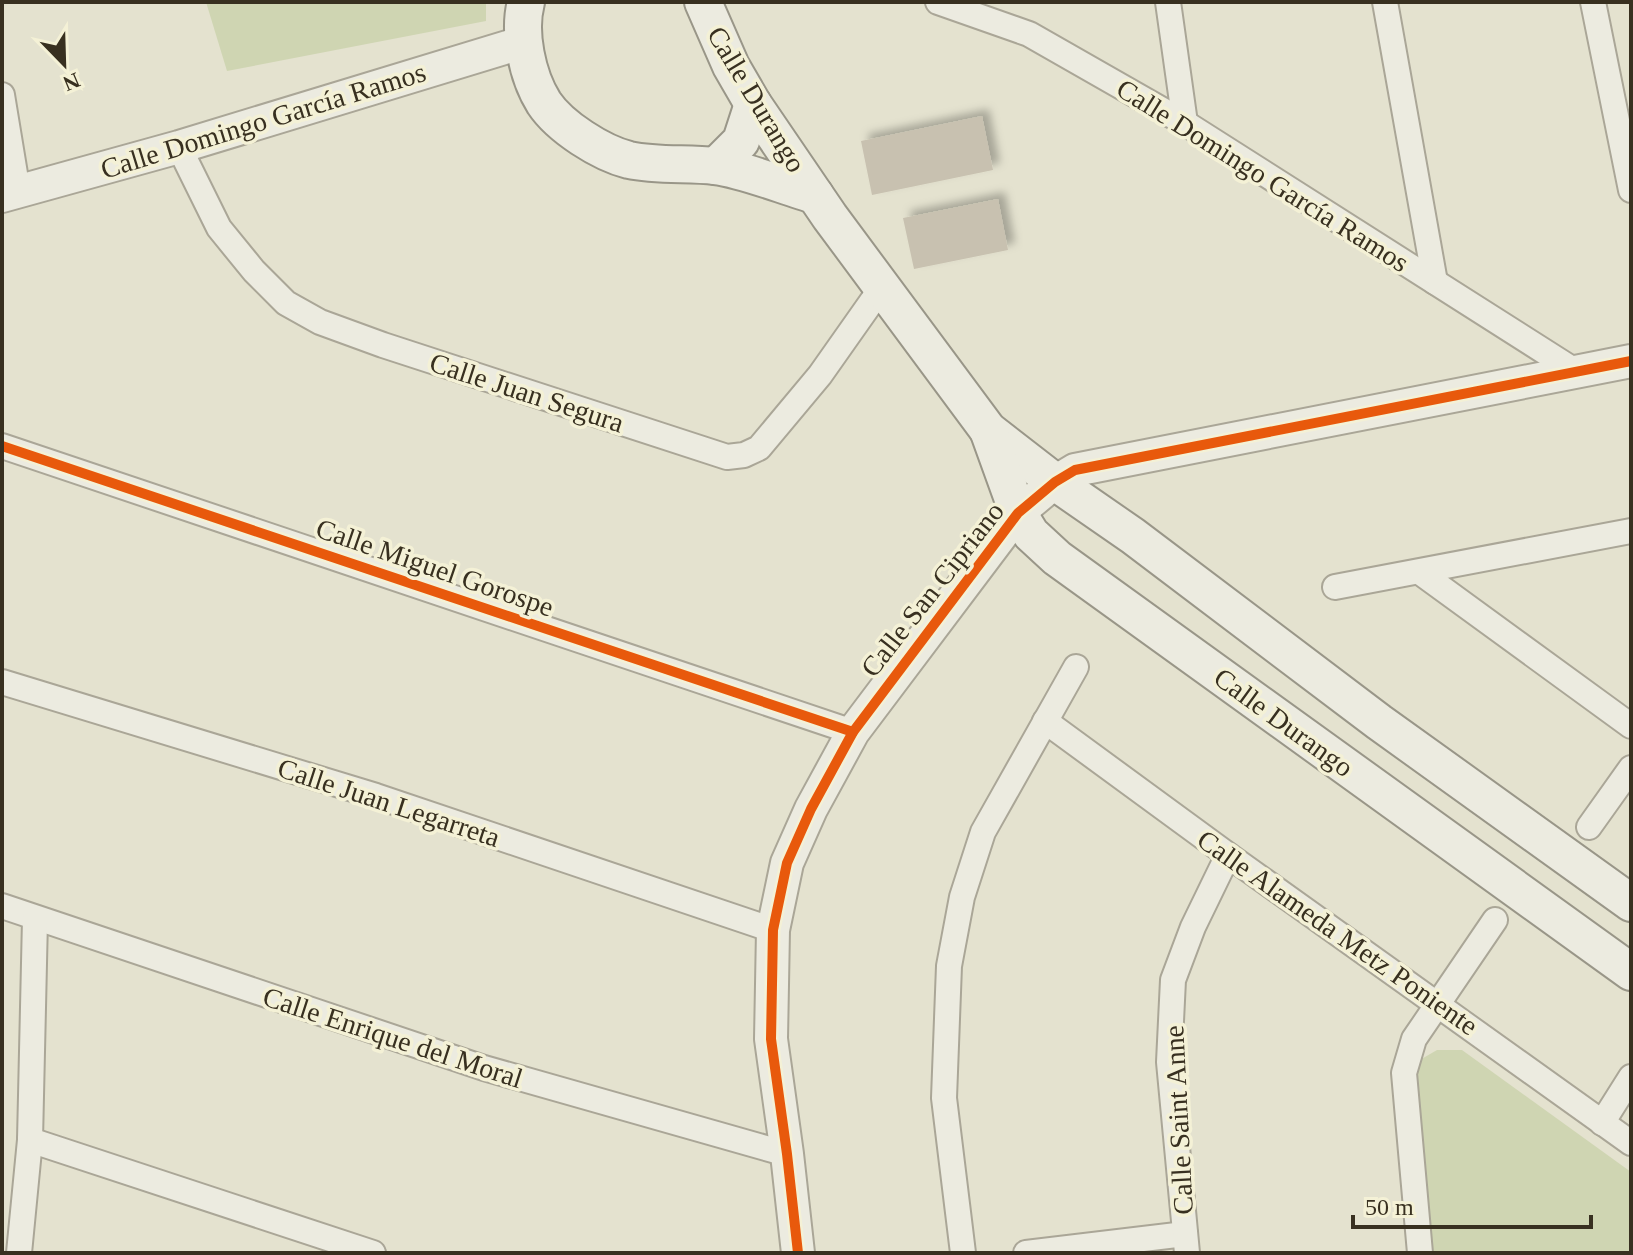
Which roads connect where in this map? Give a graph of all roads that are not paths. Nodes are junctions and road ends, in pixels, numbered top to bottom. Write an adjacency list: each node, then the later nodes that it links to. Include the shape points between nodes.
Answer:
1 (526, 2): 7 (main road, Calle Durango)
2 (703, 2): 9 (main road, Calle Durango)
3 (938, 2): 10 (street, Calle Domingo García Ramos, via 1029,34)
4 (1168, 2): 10 (street)
5 (1385, 2): 16 (street)
6 (1593, 2): 13 (street)
7 (524, 42): 11 (street, Calle Domingo García Ramos); 12 (main road, Calle Durango, via 544,103 577,136 628,159)
8 (2, 95): 14 (street)
9 (753, 104): 12 (main road, via 741,141); 15 (main road, Calle Durango)
10 (1185, 123): 16 (street, Calle Domingo García Ramos)
11 (179, 147): 14 (street, Calle Domingo García Ramos); 17 (street, Calle Juan Segura, via 219,228 286,303 383,345 727,457 759,448 801,400)
12 (716, 166): 15 (main road, Calle Durango)
13 (1631, 190)
14 (10, 194)
15 (815, 195): 17 (main road, Calle Durango)
16 (1435, 282): 19 (street, Calle Domingo García Ramos)
17 (882, 287): 20 (main road, Calle Durango)
18 (1631, 361): 19 (street, Calle San Cipriano)
19 (1575, 371): 22 (street, Calle San Cipriano, via 1075,470)
20 (988, 430): 22 (main road, Calle Durango); 23 (main road, Calle Durango)
21 (2, 446): 31 (street, Calle Miguel Gorospe)
22 (1055, 482): 23 (street, Calle San Cipriano); 35 (main road, Calle Durango)
23 (1018, 513): 31 (street, Calle San Cipriano); 40 (main road, Calle Durango, via 1057,558)
24 (1631, 531): 25 (street)
25 (1421, 573): 26 (street); 30 (street)
26 (1335, 587)
27 (1076, 667): 29 (street)
28 (2, 682): 39 (street, Calle Juan Legarreta, via 376,796)
29 (1045, 721): 34 (street, Calle Alameda Metz Poniente); 51 (street, via 983,832 962,897 949,966 944,1098)
30 (1631, 726)
31 (853, 732): 39 (street, Calle San Cipriano, via 787,863)
32 (1631, 768): 33 (street)
33 (1589, 827)
34 (1228, 855): 41 (street, Calle Alameda Metz Poniente); 47 (street, Calle Saint Anne, via 1173,980 1169,1062)
35 (1631, 903)
36 (2, 906): 37 (street, Calle Enrique del Moral)
37 (35, 919): 44 (street); 46 (street, Calle Enrique del Moral, via 484,1068)
38 (1495, 920): 41 (street)
39 (773, 930): 46 (street, Calle San Cipriano, via 771,1039)
40 (1631, 972)
41 (1439, 1003): 43 (street, Calle Alameda Metz Poniente); 53 (street, via 1414,1039 1404,1073)
42 (1631, 1077): 43 (street)
43 (1602, 1123): 45 (street, Calle Alameda Metz Poniente)
44 (30, 1140): 48 (street); 49 (street)
45 (1631, 1143)
46 (787, 1154): 50 (street, Calle San Cipriano)
47 (1186, 1244): 52 (street)
48 (19, 1253)
49 (373, 1253)
50 (798, 1253)
51 (963, 1253)
52 (1026, 1253)
53 (1420, 1253)

